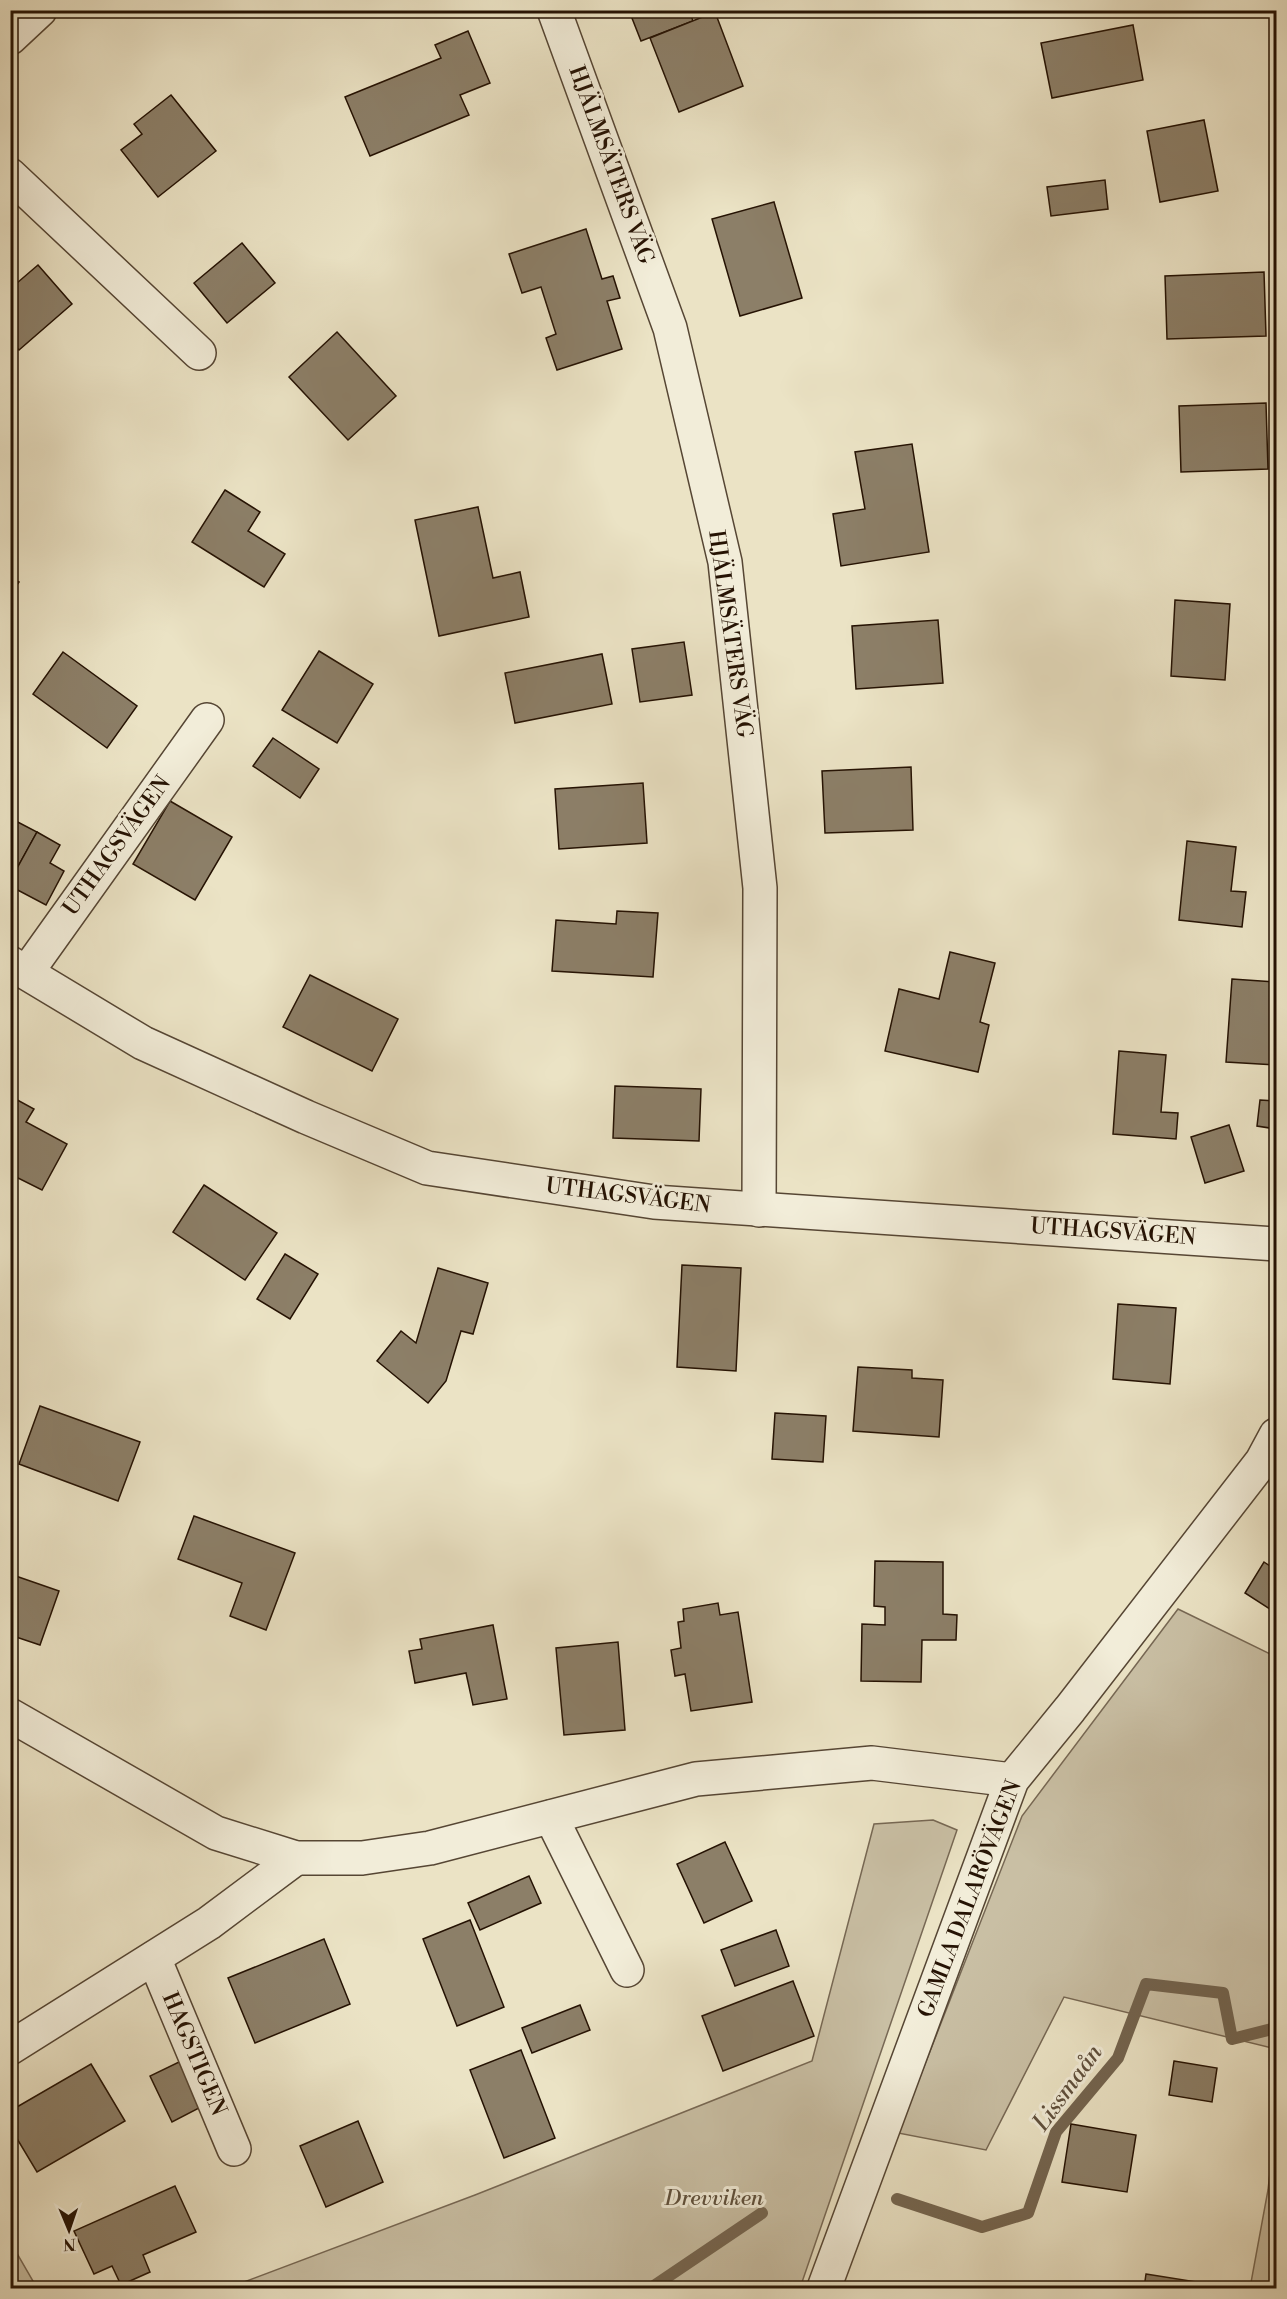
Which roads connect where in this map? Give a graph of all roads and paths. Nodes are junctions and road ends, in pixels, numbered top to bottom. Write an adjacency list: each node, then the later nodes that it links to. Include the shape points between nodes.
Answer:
1 (40, 10): 3 (street)
2 (554, 10): 8 (street, HJÄLMSÄTERS VÄG, via 670,328 725,562 760,888)
3 (10, 38)
4 (10, 175): 5 (street)
5 (199, 352)
6 (207, 720): 7 (street, UTHAGSVÄGEN)
7 (19, 967): 8 (street, UTHAGSVÄGEN, via 143,1043 427,1168 654,1202)
8 (759, 1210): 9 (street, UTHAGSVÄGEN)
9 (1276, 1244)
10 (1276, 1435): 12 (street, GAMLA DALARÖVÄGEN, via 1255,1470)
11 (10, 1715): 14 (street, via 216,1833)
12 (1012, 1780): 13 (street, via 872,1763 696,1779); 19 (street, GAMLA DALARÖVÄGEN)
13 (551, 1817): 14 (street, via 430,1848 362,1858); 16 (street)
14 (296, 1858): 15 (street, via 210,1923)
15 (154, 1958): 17 (street); 18 (street, HAGSTIGEN)
16 (627, 1970)
17 (10, 2048)
18 (234, 2149)
19 (824, 2289)

